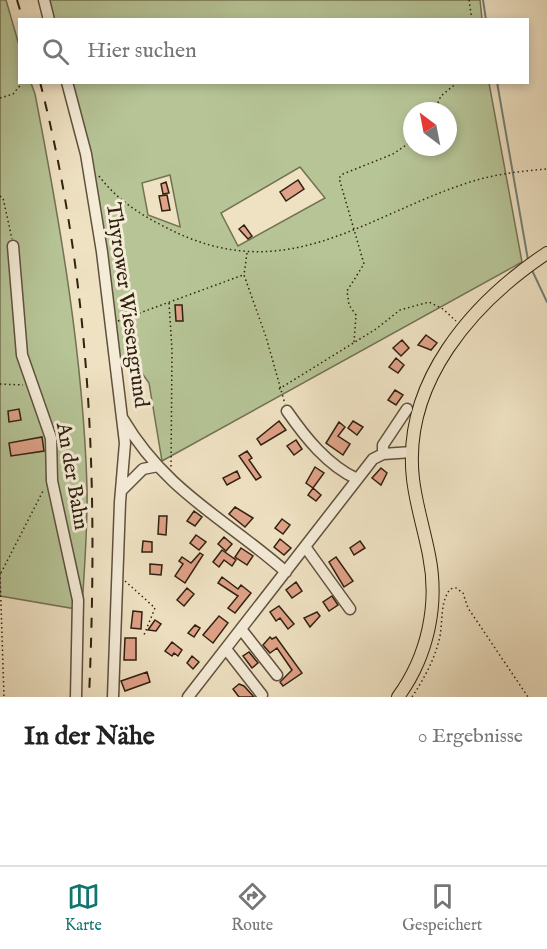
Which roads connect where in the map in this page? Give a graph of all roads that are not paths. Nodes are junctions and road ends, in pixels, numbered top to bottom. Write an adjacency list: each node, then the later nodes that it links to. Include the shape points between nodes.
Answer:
1 (44, 0): 2 (street)
2 (48, 18)
3 (68, 84): 8 (street, Thyrower Wiesengrund, via 86,154)
4 (13, 246): 21 (street, An der Bahn, via 22,355 51,438 52,481 78,600)
5 (544, 255): 9 (main road, via 488,300 464,328 425,388)
6 (407, 409): 10 (street, via 383,445)
7 (287, 411): 12 (street, via 330,461)
8 (122, 417): 11 (street, Thyrower Wiesengrund); 13 (street)
9 (412, 452): 10 (street); 24 (main road, via 415,492 431,563 433,599 423,650)
10 (383, 454): 12 (street, via 373,459)
11 (159, 467): 13 (street, via 143,469); 15 (street, Thyrower Wiesengrund, via 184,494)
12 (357, 479): 14 (street)
13 (122, 491): 22 (street)
14 (306, 548): 15 (street); 16 (street)
15 (286, 572): 17 (street)
16 (350, 609)
17 (241, 629): 18 (street); 19 (street)
18 (226, 649): 20 (street); 23 (street)
19 (277, 675)
20 (262, 695)
21 (76, 697)
22 (113, 697)
23 (188, 697)
24 (398, 697)

